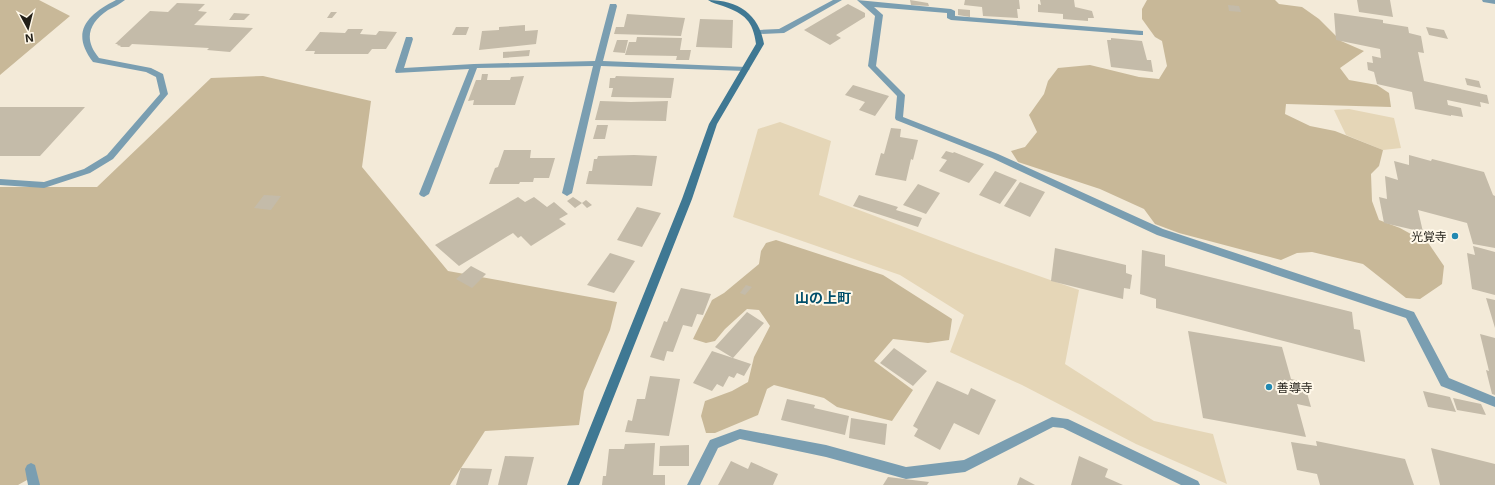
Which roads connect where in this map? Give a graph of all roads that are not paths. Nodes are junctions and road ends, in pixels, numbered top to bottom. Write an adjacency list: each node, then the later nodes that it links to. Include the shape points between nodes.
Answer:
1 (121, 0): 14 (street, via 100,12 87,27 87,48 96,60 148,70 160,76 164,94 110,156 87,172 44,185)
2 (712, 0): 8 (street, via 734,7 753,18)
3 (838, 0): 8 (street, via 781,31)
4 (1486, 0): 6 (street)
5 (863, 2): 9 (street, via 951,11 951,18); 17 (street, via 880,15 872,66 901,95 899,118 995,156 1160,232 1410,315 1445,382)
6 (1495, 2)
7 (613, 6): 11 (street)
8 (759, 32): 13 (street, via 760,44)
9 (1140, 32)
10 (409, 39): 12 (street, via 399,71)
11 (598, 63): 12 (street); 13 (street); 15 (street)
12 (474, 66): 16 (street)
13 (746, 69): 20 (street, via 713,124 687,199)
14 (0, 182)
15 (566, 193)
16 (424, 194)
17 (1495, 402)
18 (31, 469): 19 (street)
19 (34, 485)
20 (572, 485)
21 (693, 485): 22 (street, via 714,444 740,434 826,451 906,473 965,466 1052,422 1064,423)
22 (1194, 485)

